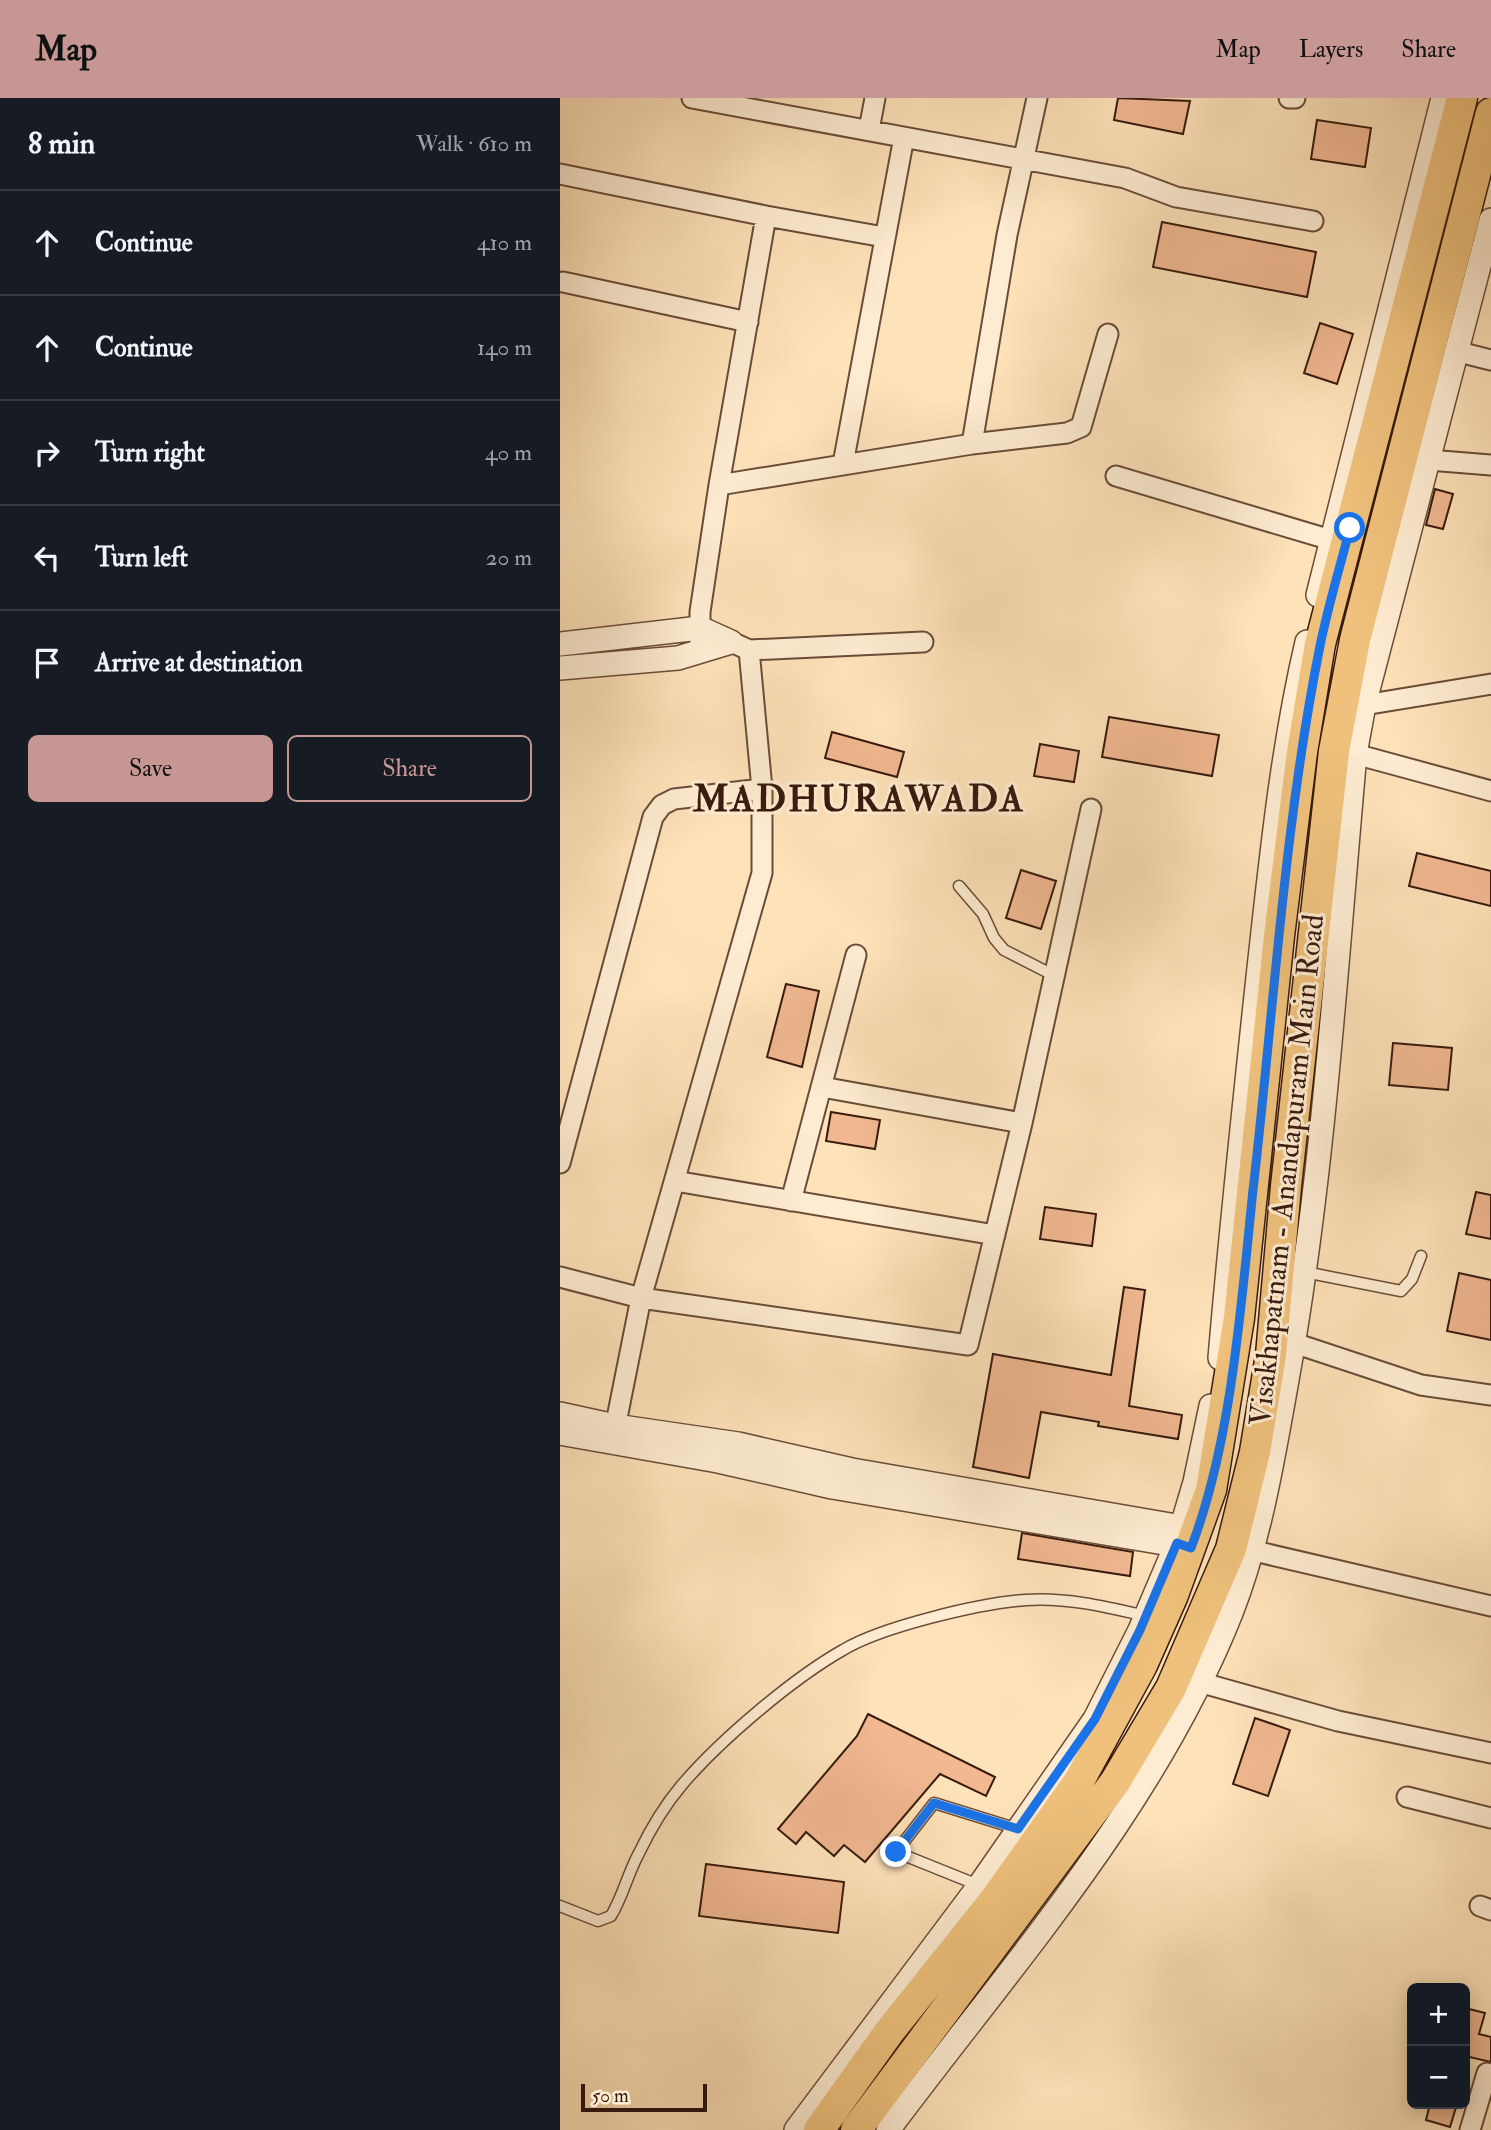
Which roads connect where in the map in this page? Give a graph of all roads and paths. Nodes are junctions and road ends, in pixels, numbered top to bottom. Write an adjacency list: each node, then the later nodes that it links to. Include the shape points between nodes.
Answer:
1 (692, 98): 8 (street)
2 (875, 98): 10 (street)
3 (1037, 98): 12 (street)
4 (1289, 98): 5 (street)
5 (1295, 98)
6 (1443, 98): 30 (street)
7 (1462, 98): 60 (main road, Visakhapatnam - Anandapuram Main Road, via 1320,644 1301,752 1239,1318 1211,1490)
8 (748, 103): 10 (street)
9 (1491, 113): 74 (main road, Visakhapatnam - Anandapuram Main Road, via 1355,640 1334,751 1271,1355 1255,1452 1231,1549 1171,1688 1115,1782)
10 (869, 130): 11 (street)
11 (904, 136): 12 (street); 17 (street)
12 (1021, 160): 16 (street, via 1125,178 1194,201); 24 (street)
13 (560, 174): 14 (street)
14 (766, 216): 17 (street); 20 (street)
15 (1491, 219): 18 (street)
16 (1314, 221)
17 (884, 237): 26 (street)
18 (1484, 274): 22 (street)
19 (563, 282): 20 (street)
20 (748, 321): 29 (street)
21 (1108, 334): 24 (street, via 1081,427 1067,433)
22 (1455, 351): 23 (street); 25 (street)
23 (1491, 360)
24 (972, 444): 26 (street)
25 (1429, 460): 27 (street); 37 (street)
26 (842, 464): 29 (street)
27 (1491, 465)
28 (1116, 475): 30 (street)
29 (719, 485): 31 (street)
30 (1331, 540): 60 (street, via 1298,684 1267,897 1219,1367)
31 (700, 639): 33 (street); 34 (street); 35 (street, via 678,658)
32 (923, 642): 34 (street)
33 (560, 644)
34 (740, 646): 39 (street)
35 (560, 668)
36 (1491, 684): 37 (street)
37 (1364, 705): 38 (street)
38 (1355, 754): 40 (street); 52 (street, via 1317,1188)
39 (762, 789): 47 (street, via 674,799 653,817); 48 (street, via 762,873)
40 (1491, 790)
41 (1091, 809): 44 (street)
42 (959, 886): 44 (lane, via 983,914 1004,950)
43 (856, 955): 45 (street)
44 (1055, 976): 46 (street)
45 (822, 1087): 46 (street); 49 (street)
46 (1022, 1123): 50 (street)
47 (560, 1163)
48 (675, 1181): 49 (street); 54 (street)
49 (791, 1201): 50 (street)
50 (995, 1235): 54 (street, via 968,1345)
51 (1421, 1255): 52 (lane, via 1412,1279 1401,1291)
52 (1304, 1272): 55 (street)
53 (560, 1277): 54 (street)
54 (641, 1298): 59 (street)
55 (1294, 1342): 56 (street, via 1421,1385); 61 (street)
56 (1491, 1395)
57 (560, 1414): 59 (street)
58 (560, 1433): 59 (street)
59 (614, 1434): 60 (street, via 832,1487)
60 (1187, 1538): 63 (street); 73 (main road, Visakhapatnam - Anandapuram Main Road, via 1142,1665 1079,1781)
61 (1250, 1550): 62 (street); 64 (street, via 1231,1612)
62 (1491, 1606)
63 (1146, 1616): 68 (street, via 1095,1719); 70 (lane, via 1090,1603 1026,1600 970,1609 881,1633 841,1650 721,1744 680,1787 638,1853 611,1916 598,1921)
64 (1199, 1682): 65 (street, via 1338,1721); 75 (street, via 1150,1777)
65 (1491, 1753)
66 (1407, 1797): 67 (street)
67 (1491, 1818)
68 (1018, 1829): 69 (street); 69 (lane, via 934,1803 896,1852)
69 (979, 1886): 72 (street)
70 (560, 1906)
71 (1487, 2073): 76 (street)
72 (796, 2130)
73 (819, 2130)
74 (856, 2130)
75 (888, 2130)
76 (1470, 2130)

